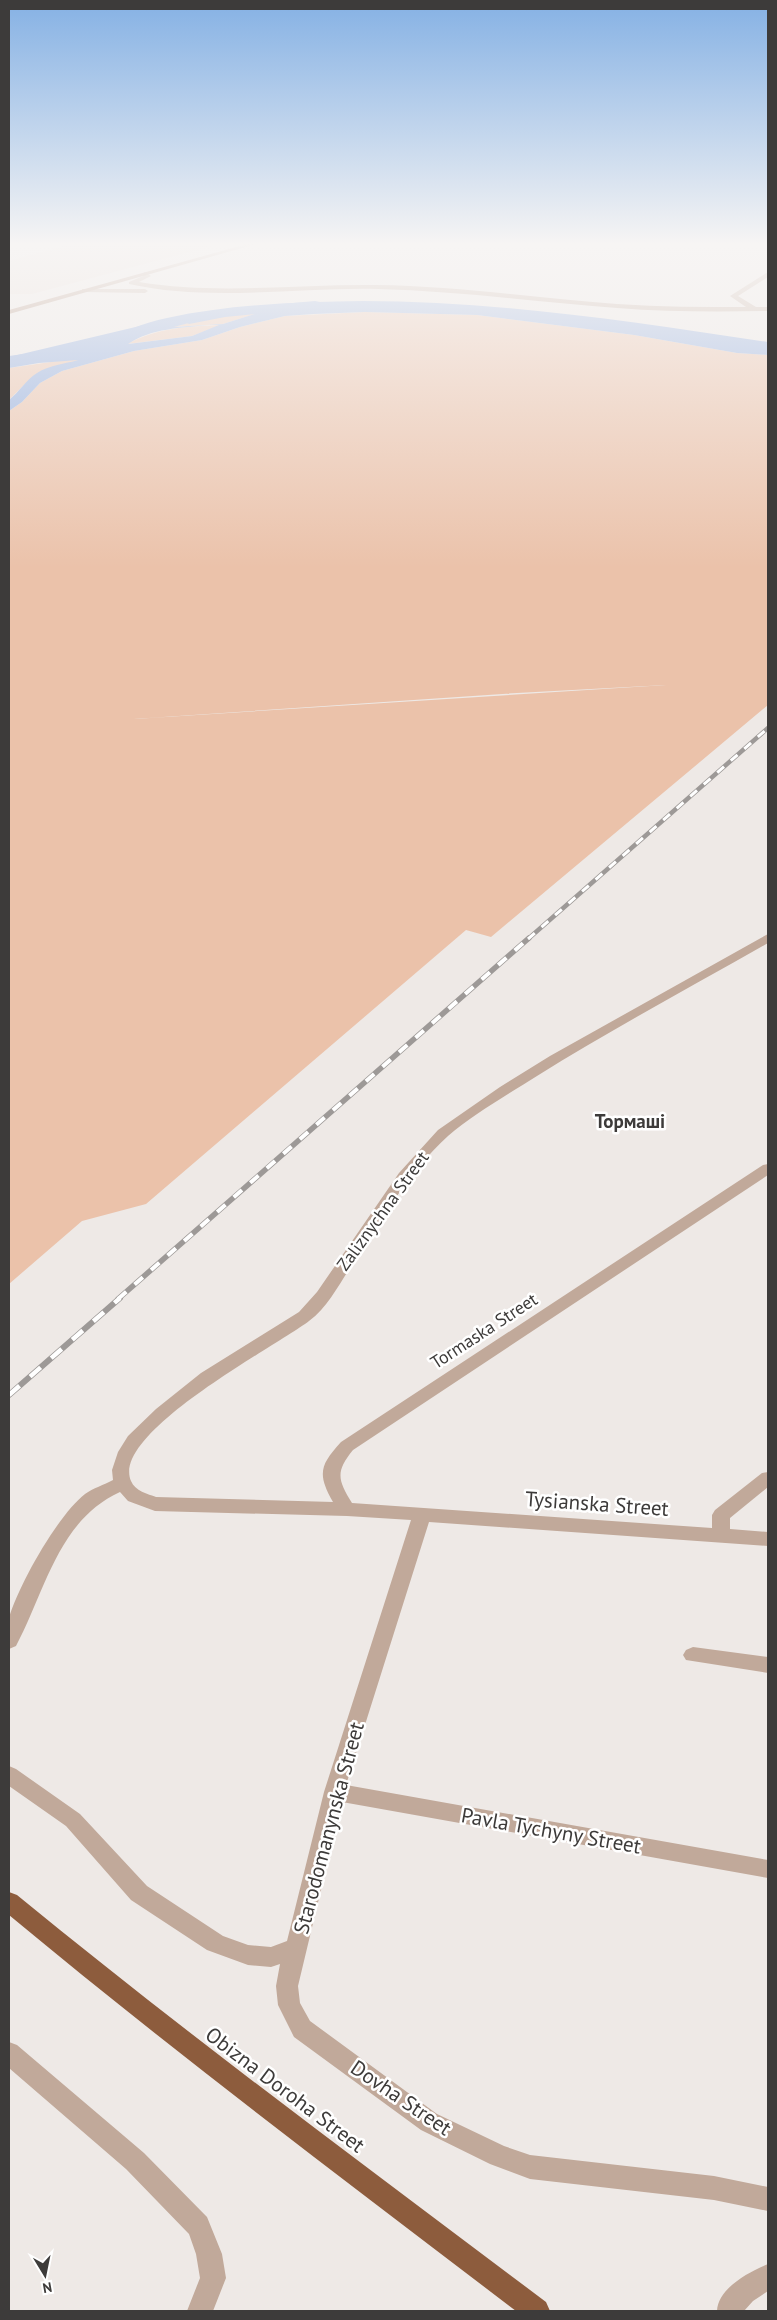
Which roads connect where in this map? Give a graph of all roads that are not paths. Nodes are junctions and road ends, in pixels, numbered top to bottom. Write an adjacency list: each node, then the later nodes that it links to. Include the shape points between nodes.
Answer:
1 (768, 938): 4 (street, Zaliznychna Street, via 555,1059 443,1133 404,1176 323,1296 305,1316 207,1377 162,1413 134,1440 124,1456)
2 (768, 1168): 5 (street, Tormaska Street, via 347,1446 330,1467 328,1475)
3 (768, 1478): 7 (street, via 721,1515)
4 (122, 1483): 5 (street, via 134,1496 155,1504); 9 (street, via 93,1497 68,1523)
5 (347, 1508): 6 (street)
6 (422, 1514): 7 (street, Tysianska Street); 13 (street, Starodomanynska Street)
7 (722, 1535): 8 (street, Tysianska Street)
8 (768, 1539)
9 (9, 1641)
10 (693, 1655): 11 (street)
11 (768, 1665)
12 (9, 1775): 16 (street, Starodomanynska Street, via 73,1820 139,1893 215,1944 248,1955 270,1957)
13 (334, 1792): 14 (street, Pavla Tychyny Street); 16 (street, Starodomanynska Street)
14 (768, 1869)
15 (9, 1902): 21 (highway, Obizna Doroha Street, via 252,2098)
16 (297, 1947): 18 (street, Dovha Street, via 287,1986 289,2005 302,2029 429,2122 499,2156 530,2167 714,2188)
17 (9, 2054): 20 (street, via 135,2161 198,2226 209,2254 213,2278)
18 (768, 2199)
19 (768, 2277): 22 (street, via 744,2292)
20 (200, 2311)
21 (537, 2311)
22 (730, 2311)

